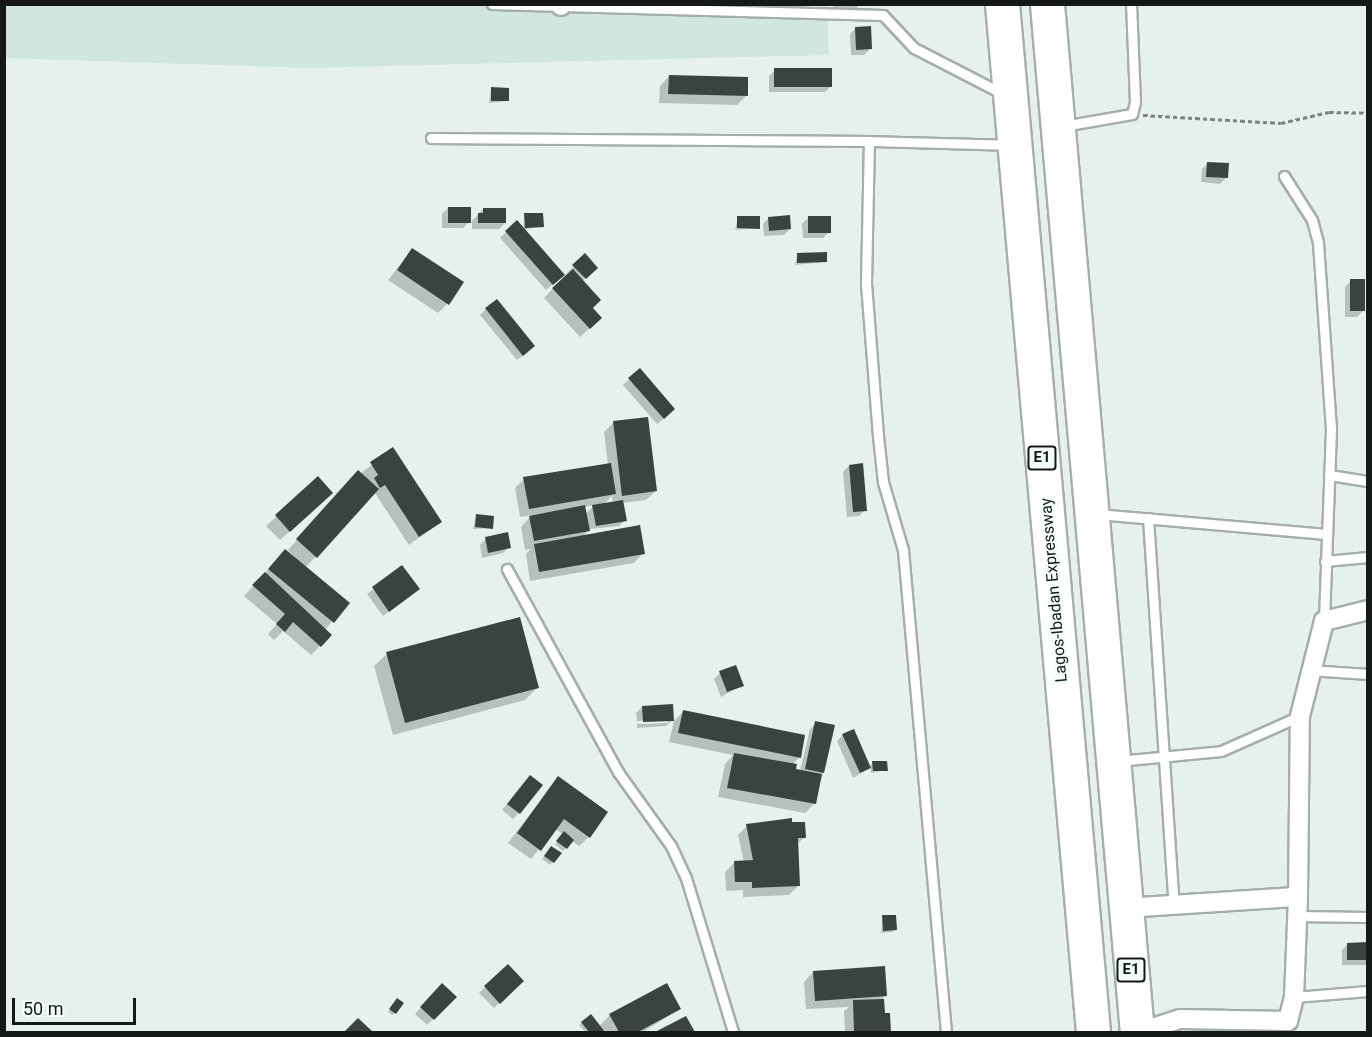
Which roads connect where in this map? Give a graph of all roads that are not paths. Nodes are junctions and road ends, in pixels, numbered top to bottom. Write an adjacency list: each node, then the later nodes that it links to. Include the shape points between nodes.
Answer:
1 (492, 4): 5 (lane)
2 (1002, 4): 9 (highway, Lagos-Ibadan Expressway / E1)
3 (1047, 4): 10 (highway, E1)
4 (1131, 4): 10 (lane, via 1136,102 1132,114)
5 (561, 5): 6 (lane)
6 (629, 6): 7 (lane)
7 (807, 9): 8 (lane)
8 (884, 10): 9 (lane, via 914,48)
9 (1010, 98): 13 (highway, Lagos-Ibadan Expressway / E1)
10 (1058, 127): 17 (highway, E1)
11 (430, 138): 12 (lane)
12 (869, 141): 13 (lane); 38 (lane, via 866,283 878,436 883,482 903,550)
13 (1014, 145): 39 (highway, Lagos-Ibadan Expressway / E1)
14 (1284, 176): 15 (lane, via 1312,220 1318,243 1330,429)
15 (1329, 475): 16 (lane); 19 (lane)
16 (1368, 481)
17 (1092, 514): 18 (lane); 29 (highway, E1)
18 (1148, 518): 19 (lane); 28 (lane)
19 (1326, 534): 21 (lane)
20 (1368, 557): 21 (lane)
21 (1325, 561): 24 (lane)
22 (507, 569): 37 (lane, via 618,772 671,846 686,878)
23 (1368, 610): 24 (street)
24 (1324, 621): 25 (street)
25 (1309, 670): 26 (lane); 27 (street)
26 (1368, 675)
27 (1300, 716): 28 (lane, via 1221,751); 30 (street)
28 (1164, 758): 29 (lane); 31 (lane)
29 (1113, 762): 32 (highway, E1)
30 (1298, 897): 31 (street); 33 (street)
31 (1174, 905): 32 (street)
32 (1126, 908): 40 (highway, E1)
33 (1297, 916): 34 (lane); 36 (street)
34 (1368, 917)
35 (1368, 991): 36 (lane)
36 (1294, 997): 40 (street, via 1288,1022 1180,1019)
37 (733, 1032)
38 (946, 1032)
39 (1093, 1032)
40 (1139, 1032)

